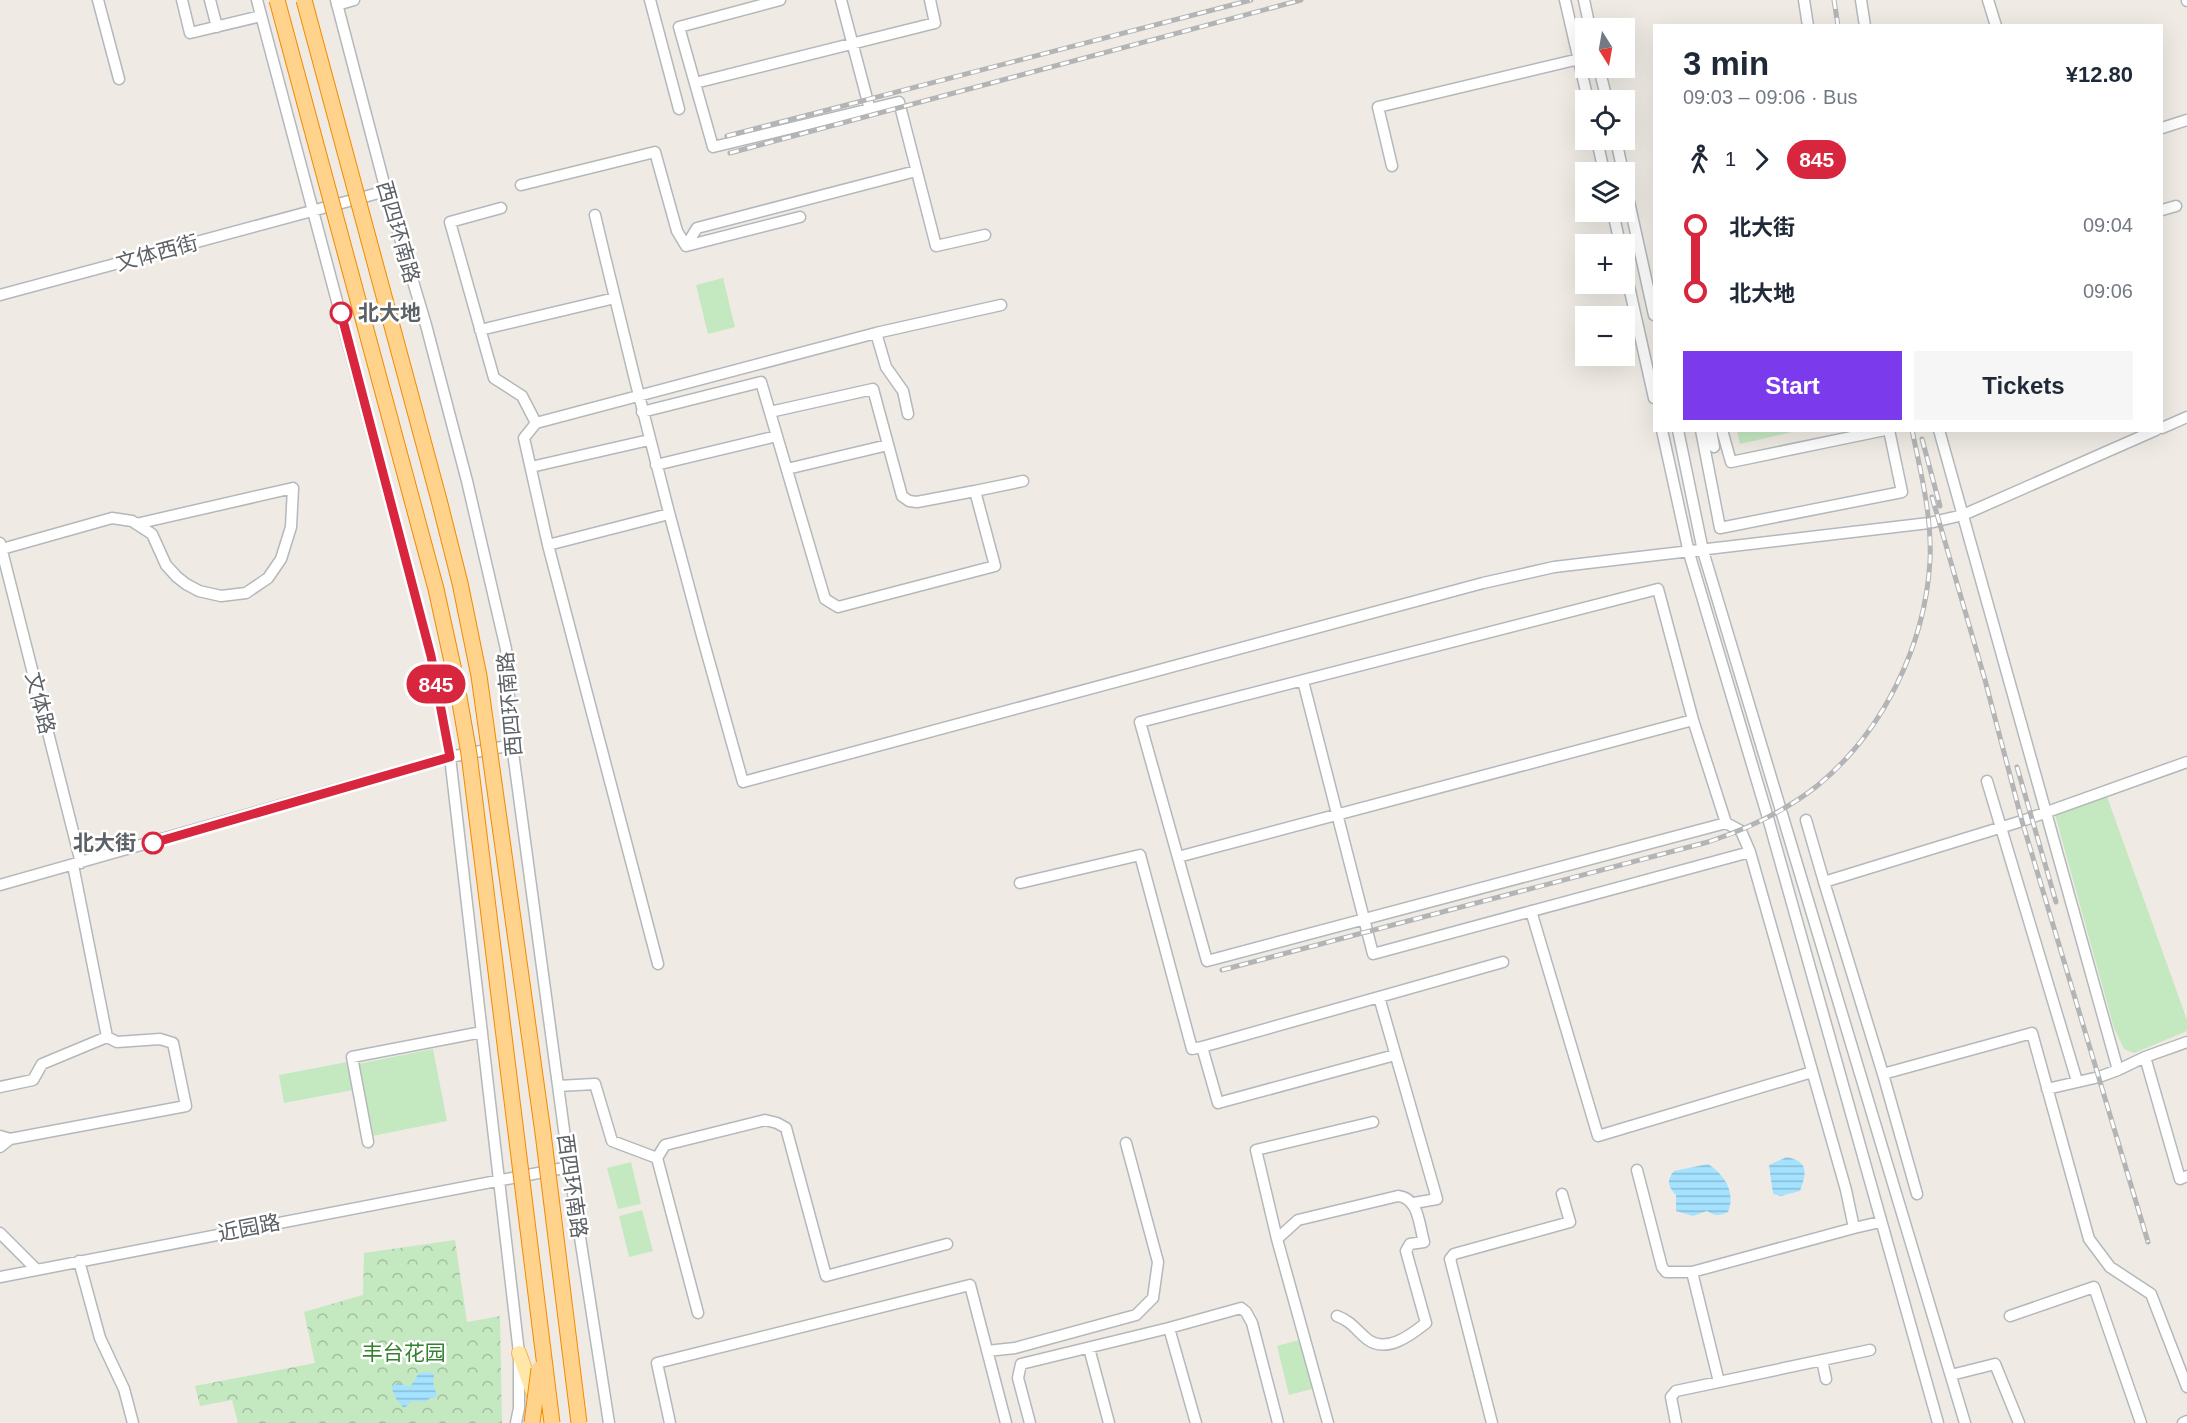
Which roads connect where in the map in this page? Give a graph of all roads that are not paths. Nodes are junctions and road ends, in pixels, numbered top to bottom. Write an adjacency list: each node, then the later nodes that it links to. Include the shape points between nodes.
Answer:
1 (98, 0): 27 (street)
2 (182, 0): 23 (street, via 190,33)
3 (210, 0): 23 (street)
4 (257, 0): 18 (street)
5 (277, 0): 38 (main road); 91 (highway, bridge)
6 (304, 0): 37 (main road, 西四环南路); 82 (highway, 西四环南路, bridge)
7 (354, 0): 17 (street)
8 (650, 0): 29 (street)
9 (780, 0): 28 (street, via 679,27)
10 (842, 0): 25 (street)
11 (930, 0): 25 (street, via 935,23)
12 (1565, 0): 24 (street)
13 (1584, 0): 19 (street)
14 (1804, 0): 20 (street)
15 (1861, 0): 21 (street)
16 (1988, 0): 22 (street)
17 (337, 2): 36 (street, 西四环南路)
18 (261, 16): 23 (street); 42 (street)
19 (1588, 18)
20 (1808, 24)
21 (1865, 24)
22 (1995, 24)
23 (217, 27)
24 (1575, 42)
25 (854, 43): 28 (street); 30 (street)
26 (1575, 60): 33 (street, via 1378,107)
27 (119, 79)
28 (695, 83): 30 (street, via 712,147)
29 (679, 109)
30 (870, 110): 34 (street, via 899,102)
31 (2187, 120): 32 (street)
32 (2163, 128)
33 (1392, 166)
34 (916, 171): 46 (street, via 936,246); 47 (street, via 697,228)
35 (521, 185): 47 (street, via 655,152 677,231)
36 (386, 191): 37 (street, 文体西街); 97 (street, 西四环南路, via 428,334 491,580 506,649)
37 (358, 199): 38 (street, 文体西街); 82 (main road, 西四环南路)
38 (333, 206): 42 (street, 文体西街); 91 (main road)
39 (2176, 206): 41 (street)
40 (501, 208): 53 (street, via 450,222)
41 (2163, 210)
42 (313, 211): 49 (street, 文体西街); 100 (street, via 431,656)
43 (595, 215): 50 (street)
44 (800, 217): 47 (street)
45 (1633, 222): 52 (street)
46 (985, 235)
47 (686, 246)
48 (1631, 294): 55 (street)
49 (0, 295)
50 (615, 298): 53 (street); 56 (street)
51 (1001, 304): 54 (street)
52 (1653, 310)
53 (480, 330): 61 (street, via 494,378 522,396)
54 (876, 333): 56 (street); 59 (street, via 886,367 903,391)
55 (1653, 392)
56 (638, 394): 57 (street); 61 (street)
57 (642, 412): 58 (street, via 761,382); 74 (street)
58 (770, 412): 73 (street); 75 (street, via 873,389)
59 (908, 414)
60 (2187, 417): 62 (street)
61 (536, 423): 78 (street, via 524,438)
62 (2163, 428)
63 (1662, 432): 89 (street)
64 (1678, 432): 88 (street)
65 (1701, 432): 69 (street, via 1720,528 1902,492)
66 (1711, 432): 76 (street)
67 (1723, 432): 72 (street, via 1731,462)
68 (1868, 432): 72 (street)
69 (1887, 432)
70 (1940, 432): 84 (street)
71 (2151, 432): 84 (street)
72 (1840, 435)
73 (777, 436): 77 (street); 79 (street)
74 (649, 440): 77 (street); 78 (street)
75 (888, 445): 79 (street); 81 (street, via 902,496 909,501)
76 (1714, 447)
77 (656, 465): 83 (street)
78 (531, 467): 86 (street)
79 (787, 469): 81 (street, via 825,599 838,608 995,566)
80 (1023, 481): 81 (street)
81 (975, 491)
82 (442, 511): 90 (highway, 西四环南路, bridge)
83 (669, 514): 86 (street); 89 (street, via 743,782 1483,583 1554,567)
84 (1963, 515): 88 (street, via 1929,523); 103 (street)
85 (136, 524): 85 (street, via 152,534 166,565 186,584 221,596 246,593 268,578 281,559 291,527 293,488); 87 (street, via 112,518)
86 (548, 545): 117 (street)
87 (1, 546): 110 (street, 文体路)
88 (1703, 551): 89 (street); 167 (street)
89 (1689, 552): 147 (street, via 1768,818)
90 (457, 572): 92 (main road, 西四环南路)
91 (437, 595): 99 (main road, via 456,680); 160 (highway, bridge, via 468,754)
92 (467, 618): 93 (highway, 西四环南路, bridge)
93 (472, 641): 94 (main road, 西四环南路)
94 (477, 664): 98 (main road, 西四环南路); 178 (highway, 西四环南路, bridge)
95 (1303, 681): 96 (street, via 1659,589); 104 (street); 109 (street, via 1140,723)
96 (1693, 720): 104 (street); 106 (street)
97 (512, 745): 98 (street); 129 (street, 西四环南路)
98 (491, 748): 99 (street); 140 (main road, 西四环南路)
99 (466, 752): 100 (street); 141 (main road)
100 (450, 757): 110 (street); 119 (street)
101 (2187, 762): 103 (street)
102 (1987, 781): 107 (street)
103 (2045, 813): 107 (street); 125 (street)
104 (1338, 815): 109 (street); 115 (street)
105 (1806, 820): 111 (street)
106 (1726, 823): 108 (street, via 1742,831); 115 (street)
107 (2001, 828): 111 (street); 128 (street)
108 (1750, 852): 114 (street); 126 (street)
109 (1178, 857): 115 (street, via 1207,961)
110 (77, 864): 113 (street); 120 (street, 文体路)
111 (1824, 882): 127 (street)
112 (1020, 883): 122 (street, via 1140,855 1192,1049)
113 (0, 885)
114 (1531, 911): 115 (street, via 1373,954); 126 (street, via 1598,1136)
115 (1365, 921)
116 (1503, 962): 118 (street)
117 (658, 964)
118 (1379, 997): 122 (street); 123 (street)
119 (482, 1032): 134 (street, via 352,1057); 143 (street)
120 (107, 1037): 130 (street, via 42,1064 33,1080); 133 (street, via 117,1042 160,1039 173,1043 186,1106)
121 (2187, 1042): 124 (street)
122 (1202, 1047): 123 (street, via 1218,1103)
123 (1395, 1055): 146 (street, via 1437,1199)
124 (2145, 1057): 125 (street); 142 (street, via 2180,1179)
125 (2118, 1070): 128 (street)
126 (1812, 1072): 148 (street)
127 (1883, 1074): 131 (street, via 2032,1033); 145 (street)
128 (2077, 1081): 131 (street)
129 (558, 1086): 137 (street, via 595,1084 612,1142); 138 (street, 西四环南路)
130 (0, 1087)
131 (2047, 1089): 170 (street, via 2089,1239 2110,1267 2151,1294)
132 (1373, 1122): 150 (street, via 1256,1150)
133 (5, 1138): 136 (street)
134 (368, 1142)
135 (1126, 1143): 163 (street, via 1158,1262 1153,1298 1136,1315 1015,1348)
136 (0, 1147)
137 (657, 1158): 151 (street, via 665,1144 765,1120 777,1123 786,1128 826,1276); 156 (street)
138 (569, 1167): 140 (street, 近园路); 172 (street, 西四环南路)
139 (1637, 1170): 154 (street, via 1662,1267 1666,1272)
140 (548, 1171): 141 (street, 近园路); 178 (main road, 西四环南路)
141 (520, 1176): 143 (street, 近园路); 166 (main road)
142 (2187, 1176)
143 (497, 1180): 152 (street, 近园路); 164 (street)
144 (1562, 1194): 186 (street, via 1570,1222 1454,1254 1450,1259)
145 (1917, 1194)
146 (1414, 1203): 150 (street, via 1398,1196 1298,1220); 157 (street, via 1424,1242 1410,1244 1406,1251 1426,1323 1408,1337 1381,1345 1368,1340 1349,1320)
147 (1880, 1222): 148 (street); 188 (street)
148 (1854, 1228): 154 (street)
149 (0, 1233): 153 (street)
150 (1277, 1239): 185 (street)
151 (947, 1244)
152 (79, 1261): 153 (street, 近园路); 173 (street, via 100,1338 124,1389)
153 (37, 1270): 155 (street, 近园路)
154 (1692, 1272): 169 (street)
155 (0, 1278)
156 (698, 1313)
157 (1337, 1316)
158 (2010, 1316): 191 (street, via 2094,1287)
159 (1169, 1328): 161 (street); 183 (street); 184 (street, via 1241,1308 1246,1312)
160 (542, 1348): 166 (highway, bridge); 175 (highway, bridge)
161 (1089, 1348): 181 (street, via 1021,1364 1018,1378); 182 (street)
162 (1870, 1350): 165 (street)
163 (987, 1351): 179 (street, via 970,1285 657,1363); 180 (street)
164 (519, 1353): 174 (street); 176 (main road)
165 (1822, 1360): 168 (street); 169 (street)
166 (544, 1370): 177 (highway, bridge)
167 (1951, 1375): 189 (street); 190 (street, via 1995,1364)
168 (1826, 1379)
169 (1719, 1382): 187 (street, via 1676,1391 1671,1397)
170 (2187, 1387)
171 (2187, 1421): 192 (street)
172 (608, 1422)
173 (132, 1423)
174 (516, 1423)
175 (532, 1423)
176 (544, 1423)
177 (551, 1423)
178 (580, 1423)
179 (670, 1423)
180 (1006, 1423)
181 (1030, 1423)
182 (1109, 1423)
183 (1196, 1423)
184 (1278, 1423)
185 (1328, 1423)
186 (1492, 1423)
187 (1676, 1423)
188 (1938, 1423)
189 (1965, 1423)
190 (2019, 1423)
191 (2141, 1423)
192 (2183, 1423)

